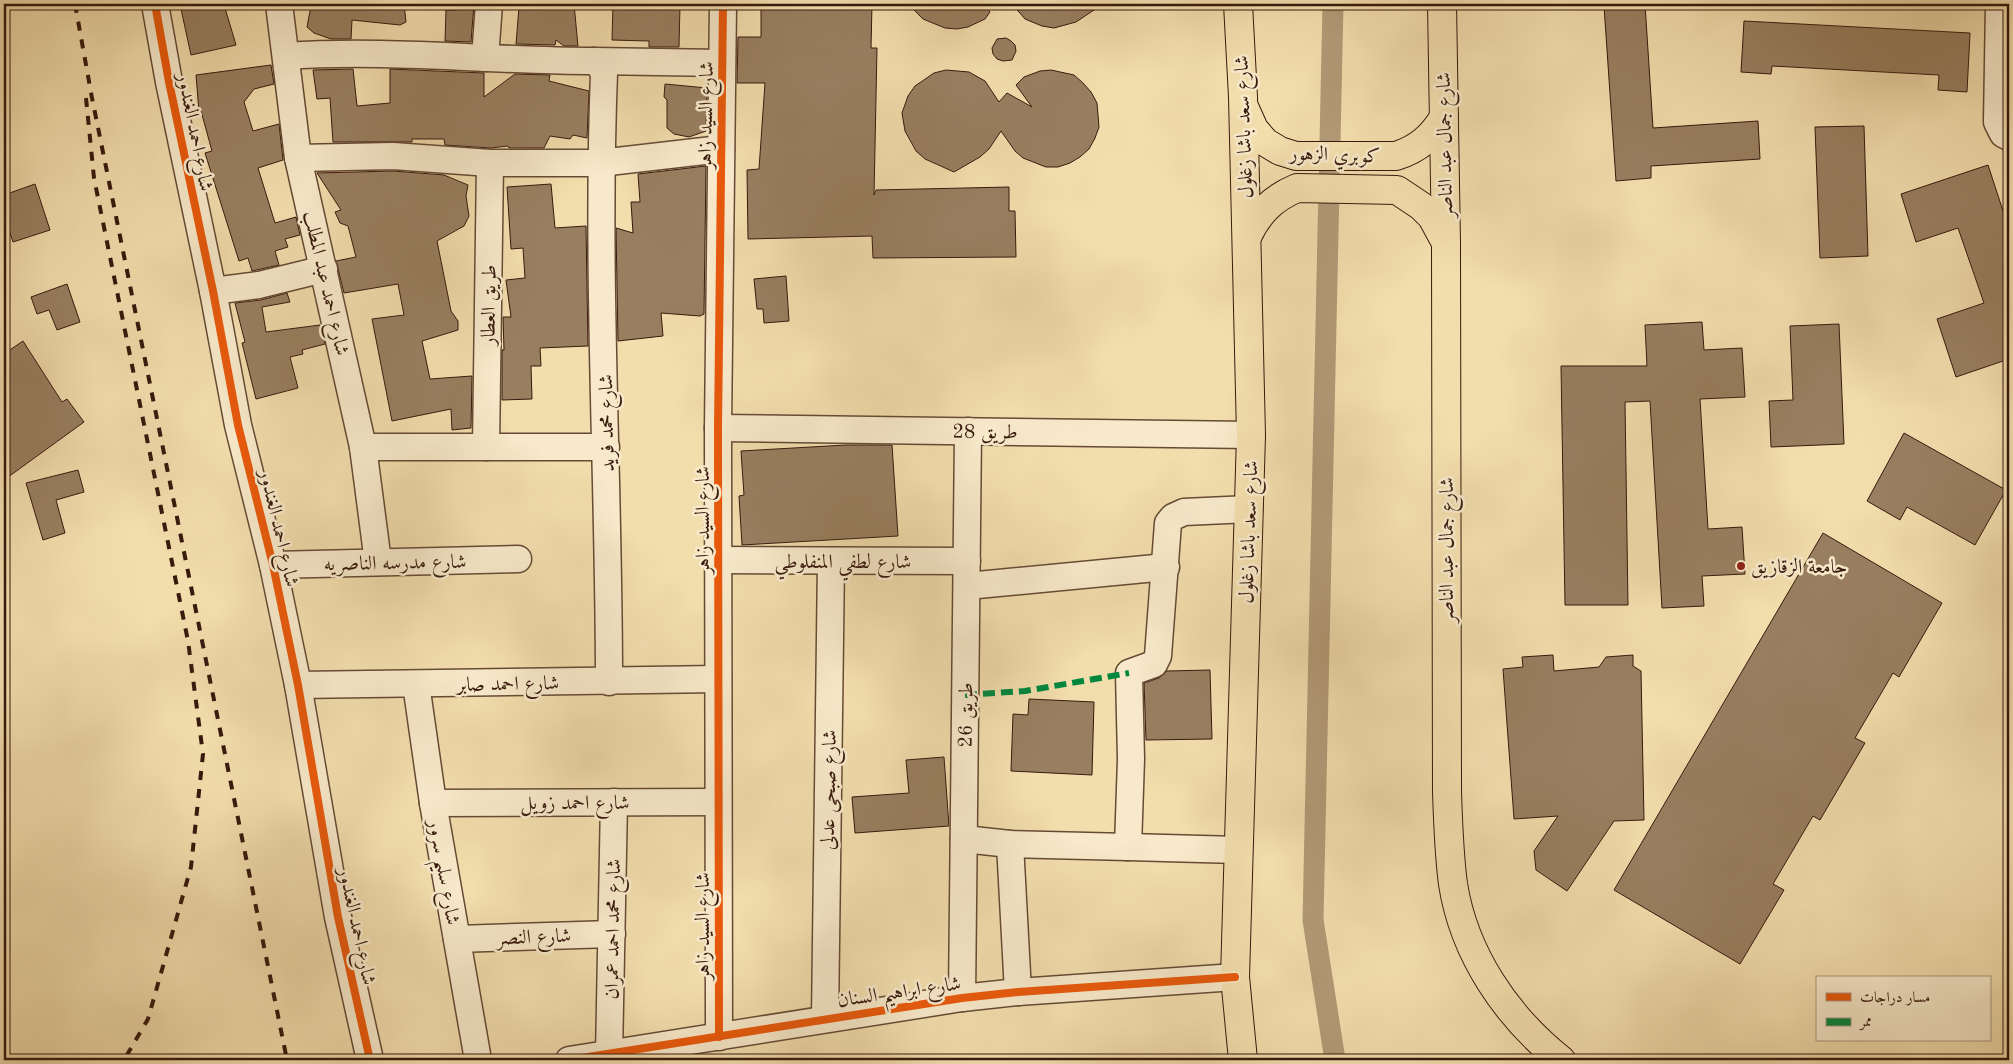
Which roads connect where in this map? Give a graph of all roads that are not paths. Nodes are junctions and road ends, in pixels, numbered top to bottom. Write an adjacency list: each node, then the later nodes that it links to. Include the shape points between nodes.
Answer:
1 (155, 4): 22 (street, شارع احمد الغندور)
2 (279, 4): 8 (street, شارع احمد عبد المطلب)
3 (489, 4): 9 (street)
4 (723, 4): 11 (street, شارع السيد زاهر)
5 (1238, 4): 12 (highway, شارع سعد باشا زغلول)
6 (1442, 4): 13 (highway, شارع جمال عبد الناصر)
7 (2000, 4): 14 (street, via 1997,122 2003,134)
8 (286, 56): 9 (street, via 330,53); 16 (street, شارع احمد عبد المطلب)
9 (485, 58): 10 (street)
10 (594, 61): 11 (street); 18 (street, شارع محمد فريد, via 604,73)
11 (722, 62): 15 (street, شارع السيد زاهر)
12 (1243, 97): 13 (highway, كوبري الزهور, via 1246,114 1265,142 1296,156 1396,156 1424,142); 19 (highway, شارع سعد باشا زغلول)
13 (1444, 117): 20 (highway, شارع جمال عبد الناصر)
14 (2009, 137)
15 (721, 150): 18 (street); 23 (street, شارع السيد زاهر)
16 (298, 158): 17 (street, via 393,156); 21 (street, شارع احمد عبد المطلب)
17 (490, 163): 18 (street); 26 (street, طريق العطار)
18 (600, 163): 28 (street, شارع محمد فريد)
19 (1246, 237): 20 (highway, كوبري الزهور, via 1261,212 1284,193 1297,188 1397,190 1422,206); 25 (highway, شارع سعد باشا زغلول)
20 (1446, 243): 60 (highway, شارع جمال عبد الناصر, via 1447,792 1453,886 1462,922 1494,988 1515,1018)
21 (324, 269): 22 (street, via 258,285); 27 (street, شارع احمد عبد المطلب)
22 (213, 291): 34 (street, شارع احمد الغندور, via 238,424)
23 (718, 428): 24 (street, طريق 28); 31 (street, شارع السيد زاهر)
24 (968, 431): 25 (street, طريق 28); 36 (street, طريق 26)
25 (1251, 435): 29 (highway, شارع سعد باشا زغلول)
26 (486, 446): 27 (street); 28 (street)
27 (363, 447): 33 (street, شارع احمد عبد المطلب)
28 (606, 447): 38 (street, شارع محمد فريد)
29 (1249, 509): 35 (street, via 1184,512 1173,516 1166,528); 47 (highway, شارع سعد باشا زغلول)
30 (518, 560): 33 (street, شارع مدرسه الناصريه)
31 (718, 560): 32 (street, شارع لطفي المنفلوطي); 37 (street, شارع السيد زاهر)
32 (830, 561): 36 (street, شارع لطفي المنفلوطي); 53 (street, شارع صبحى عدلى)
33 (378, 562): 34 (street, شارع مدرسه الناصريه)
34 (273, 565): 40 (street, شارع احمد الغندور)
35 (1166, 567): 36 (street, شارع لطفي المنفلوطي); 46 (street, via 1158,656 1154,664 1129,672)
36 (967, 574): 44 (street, طريق 26)
37 (718, 679): 38 (street, شارع احمد صابر); 42 (street, شارع السيد زاهر)
38 (609, 682): 39 (street, شارع احمد صابر)
39 (416, 684): 40 (street, شارع احمد صابر); 43 (street, شارع سليم سرور)
40 (298, 685): 56 (street, شارع احمد الغندور, via 338,917)
41 (614, 802): 42 (street, شارع احمد زويل); 43 (street, شارع احمد زويل); 48 (street, شارع محمد احمد عمران)
42 (718, 802): 54 (street, شارع السيد زاهر)
43 (433, 803): 49 (street, شارع سليم سرور)
44 (964, 840): 45 (street); 52 (street, طريق 26)
45 (1010, 844): 46 (street); 51 (street)
46 (1128, 847): 47 (street)
47 (1238, 850): 50 (highway, شارع سعد باشا زغلول)
48 (612, 934): 49 (street, شارع النصر); 55 (street, شارع محمد احمد عمران)
49 (457, 939): 57 (street, شارع سليم سرور)
50 (1235, 977): 51 (street, شارع ابراهيم السنان); 59 (highway, شارع سعد باشا زغلول)
51 (1018, 992): 52 (street, شارع ابراهيم السنان)
52 (962, 998): 53 (street, شارع ابراهيم السنان)
53 (825, 1019): 54 (street, شارع ابراهيم السنان)
54 (719, 1037): 55 (street, شارع ابراهيم السنان)
55 (609, 1055): 58 (street, شارع ابراهيم السنان)
56 (370, 1060)
57 (478, 1060)
58 (569, 1060)
59 (1243, 1060)
60 (1561, 1060)

